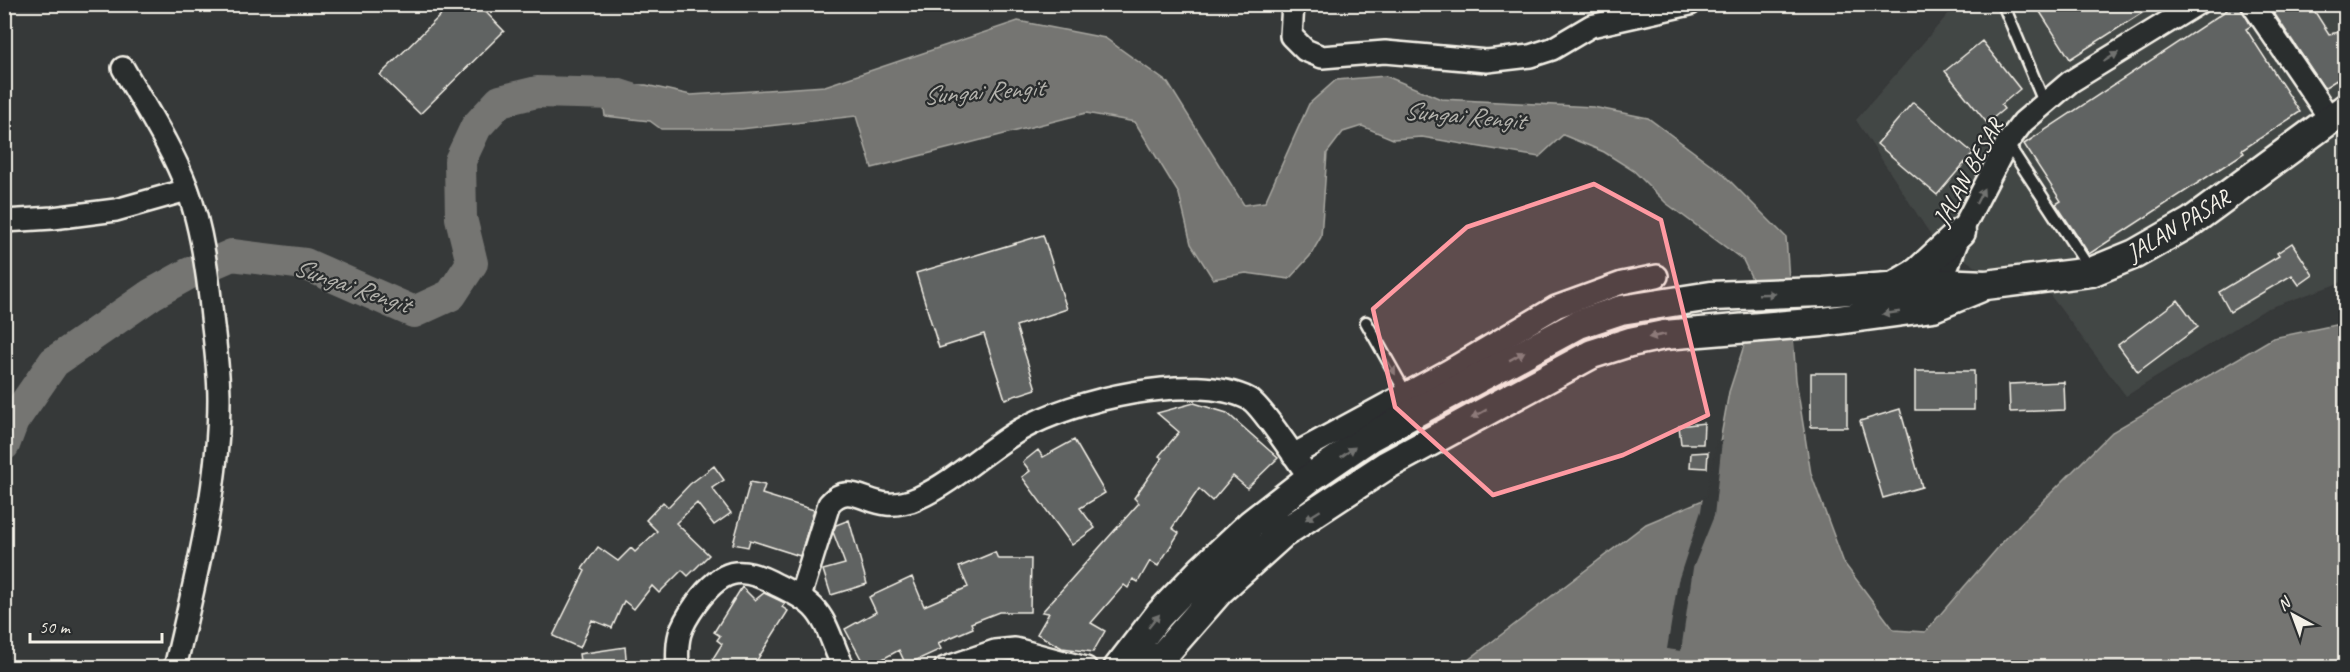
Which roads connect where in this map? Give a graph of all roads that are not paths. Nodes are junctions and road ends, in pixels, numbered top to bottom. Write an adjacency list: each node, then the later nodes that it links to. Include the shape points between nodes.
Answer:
1 (1293, 4): 2 (street, via 1292,36 1305,50 1322,57 1385,52 1487,61 1530,56 1552,49 1591,26)
2 (1690, 4)
3 (2003, 4): 7 (lane)
4 (2197, 4): 7 (street, JALAN BESAR, one-way to 4)
5 (2252, 4): 8 (street)
6 (123, 68): 10 (street, via 173,156)
7 (2044, 102): 9 (street, JALAN BESAR)
8 (2338, 114): 13 (main road, JALAN PASAR, via 2191,222 2135,254)
9 (2007, 143): 12 (street, JALAN BESAR, one-way to 9); 13 (lane)
10 (187, 190): 11 (street, via 116,210); 22 (street, via 210,295 219,398 216,462 200,561)
11 (4, 221)
12 (1961, 232): 15 (main road, via 1918,272); 16 (street, JALAN BESAR)
13 (2091, 272): 16 (main road, JALAN PASAR)
14 (1657, 276): 18 (street, via 1622,283 1556,307 1448,371)
15 (1892, 288): 16 (main road); 18 (main road, one-way to 15, via 1579,324 1621,310 1711,296)
16 (1936, 295): 28 (main road, one-way to 28, via 1822,322 1715,329 1641,339 1592,354 1387,465 1282,534 1220,590)
17 (1366, 322): 18 (lane, one-way to 18)
18 (1411, 402): 19 (street); 20 (main road, one-way to 18, via 1370,437)
19 (1293, 455): 20 (street); 21 (street, via 1251,399 1219,389 1180,386 1102,400 1022,429 912,501 887,504 845,492 836,496 829,504)
20 (1310, 478): 27 (main road, one-way to 20, via 1159,615 1203,569)
21 (800, 597): 23 (street, via 757,574 720,577 701,597 678,633); 24 (street, via 823,618)
22 (175, 668)
23 (678, 668)
24 (844, 668)
25 (945, 668): 26 (street, via 995,651 1015,649)
26 (1086, 668)
27 (1118, 668)
28 (1152, 668)

